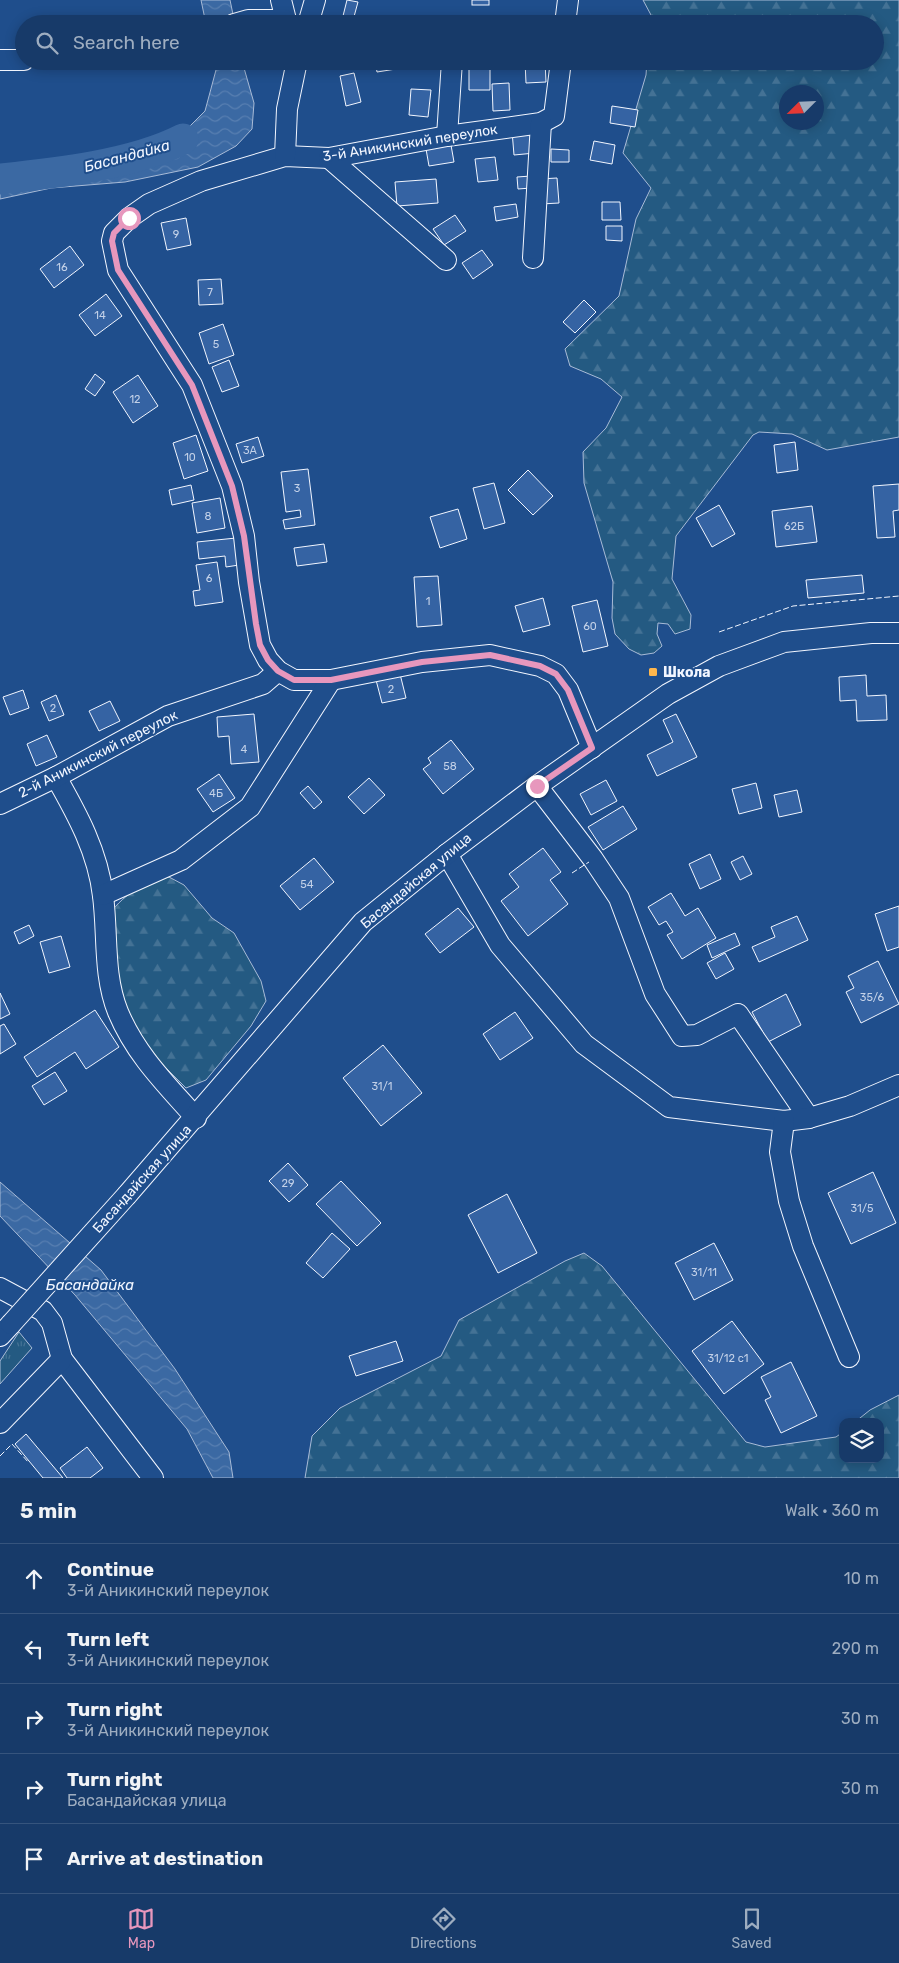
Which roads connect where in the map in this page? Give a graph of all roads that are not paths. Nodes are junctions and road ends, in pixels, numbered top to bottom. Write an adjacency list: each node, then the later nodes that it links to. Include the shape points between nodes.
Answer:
1 (281, 0): 4 (street)
2 (315, 0): 5 (street)
3 (568, 0): 6 (street)
4 (284, 15)
5 (311, 15)
6 (567, 15)
7 (0, 60): 8 (street)
8 (15, 60)
9 (295, 70): 14 (street, via 287,109)
10 (451, 70): 13 (street)
11 (560, 70): 12 (street, via 554,116)
12 (540, 123): 13 (street, 3-й Аникинский переулок); 16 (street)
13 (447, 136): 15 (street, 3-й Аникинский переулок)
14 (284, 156): 15 (street, 3-й Аникинский переулок); 19 (street, 3-й Аникинский переулок, via 201,181 149,204 129,218 114,233 112,241 118,270 192,385 232,486 244,536 260,645)
15 (329, 158): 17 (street)
16 (533, 258)
17 (446, 260)
18 (899, 633): 21 (street, Басандайская улица, via 784,642 720,666 668,694)
19 (278, 671): 20 (street, via 294,680); 22 (street, 2-й Аникинский переулок, via 263,684 168,716)
20 (331, 680): 21 (street, via 422,662 490,655 540,666 556,674 568,690); 26 (street, via 250,808 181,860)
21 (592, 748): 23 (street, Басандайская улица)
22 (56, 776): 24 (street, 2-й Аникинский переулок); 26 (street, via 98,863)
23 (537, 786): 25 (street, Басандайская улица); 29 (street, via 593,859 618,898 655,994 682,1036 697,1035 738,1014)
24 (0, 804)
25 (447, 854): 28 (street, Басандайская улица, via 364,922); 30 (street, via 500,945 584,1044 669,1107)
26 (103, 895): 28 (street, via 108,970 118,1011 139,1054)
27 (899, 1085): 29 (street, via 850,1106)
28 (196, 1118): 32 (street, Басандайская улица, bridge)
29 (809, 1118): 30 (street)
30 (784, 1121): 33 (street, via 780,1152 790,1201 803,1246)
31 (0, 1288): 34 (street, via 43,1311 58,1336)
32 (5, 1330)
33 (849, 1358)
34 (62, 1360): 35 (street); 36 (street)
35 (0, 1423)
36 (153, 1478)

